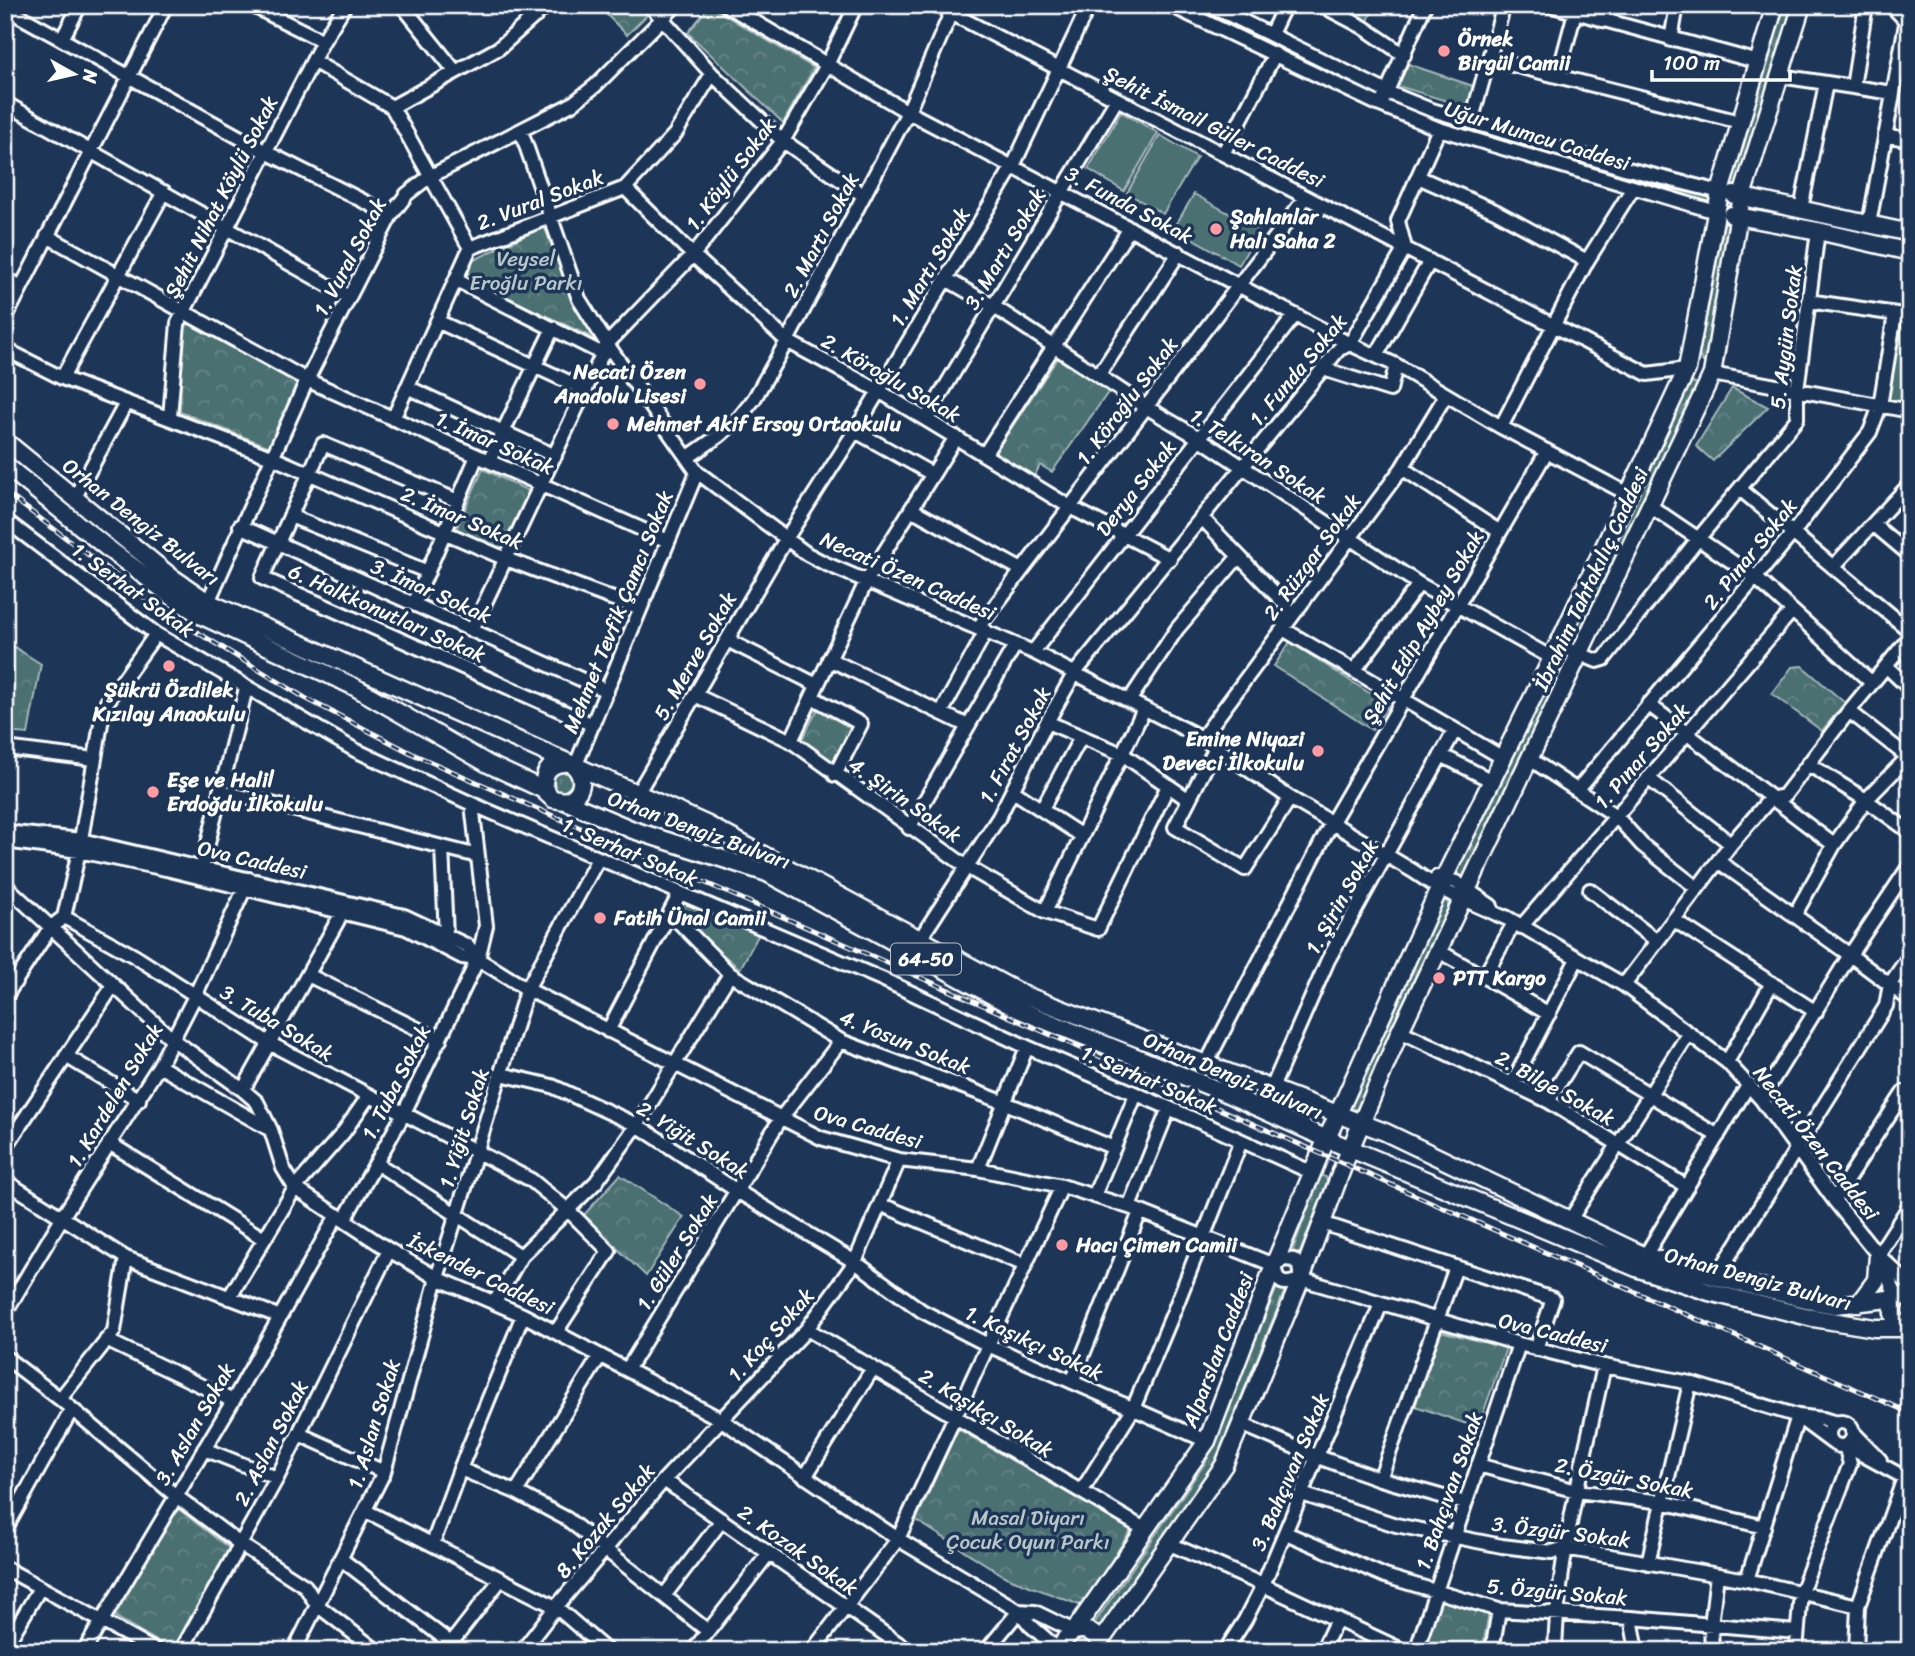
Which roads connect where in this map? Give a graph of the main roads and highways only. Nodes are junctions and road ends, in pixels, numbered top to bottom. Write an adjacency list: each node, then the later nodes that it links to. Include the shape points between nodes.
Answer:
1 (1775, 5): 3 (main road, İbrahim Tahtakılıç Caddesi)
2 (1802, 5): 4 (main road, İbrahim Tahtakılıç Caddesi)
3 (1720, 192): 4 (main road, Uğur Mumcu Caddesi); 5 (main road, İbrahim Tahtakılıç Caddesi)
4 (1742, 196): 6 (main road, İbrahim Tahtakılıç Caddesi); 7 (main road, Uğur Mumcu Caddesi)
5 (1716, 212): 6 (main road, Uğur Mumcu Caddesi); 9 (main road, İbrahim Tahtakılıç Caddesi)
6 (1740, 217): 8 (main road, Uğur Mumcu Caddesi); 10 (main road, İbrahim Tahtakılıç Caddesi)
7 (1910, 233)
8 (1910, 252)
9 (1687, 369): 10 (main road); 16 (main road, İbrahim Tahtakılıç Caddesi)
10 (1712, 374): 17 (main road, İbrahim Tahtakılıç Caddesi, via 1437,950)
11 (5, 441): 13 (main road, Orhan Dengiz Bulvarı / 64-50, via 208,602)
12 (5, 465): 14 (main road, Orhan Dengiz Bulvarı / 64-50, via 106,547 202,616 352,686 488,764)
13 (570, 765): 14 (main road, via 553,765 547,771); 15 (main road, Orhan Dengiz Bulvarı, via 581,776 581,787); 16 (main road, Orhan Dengiz Bulvarı / 64-50, via 706,824 1022,994)
14 (547, 792): 15 (main road, Orhan Dengiz Bulvarı / 64-50, via 553,799)
15 (565, 801): 18 (main road, Orhan Dengiz Bulvarı / 64-50, via 633,830 767,873 1019,1010)
16 (1338, 1114): 17 (main road, Orhan Dengiz Bulvarı / 64-50); 18 (main road, İbrahim Tahtakılıç Caddesi)
17 (1362, 1123): 19 (main road, İbrahim Tahtakılıç Caddesi); 22 (main road, Orhan Dengiz Bulvarı / 64-50, via 1645,1256 1818,1302)
18 (1327, 1139): 19 (main road, Orhan Dengiz Bulvarı / 64-50); 24 (main road, Alparslan Caddesi, via 1207,1441)
19 (1351, 1149): 23 (main road, Orhan Dengiz Bulvarı / 64-50, via 1639,1269 1698,1288 1844,1324); 25 (main road, via 1224,1465)
20 (1878, 1255): 22 (main road, via 1876,1280)
21 (1903, 1295): 22 (main road, Orhan Dengiz Bulvarı / 64-50); 23 (main road, Orhan Dengiz Bulvarı / 64-50, via 1892,1310 1900,1325)
22 (1858, 1303)
23 (1908, 1328)
24 (1074, 1630): 25 (main road, via 1093,1633); 26 (main road, Alparslan Caddesi, via 1064,1639)
25 (1102, 1648)
26 (1061, 1651)

